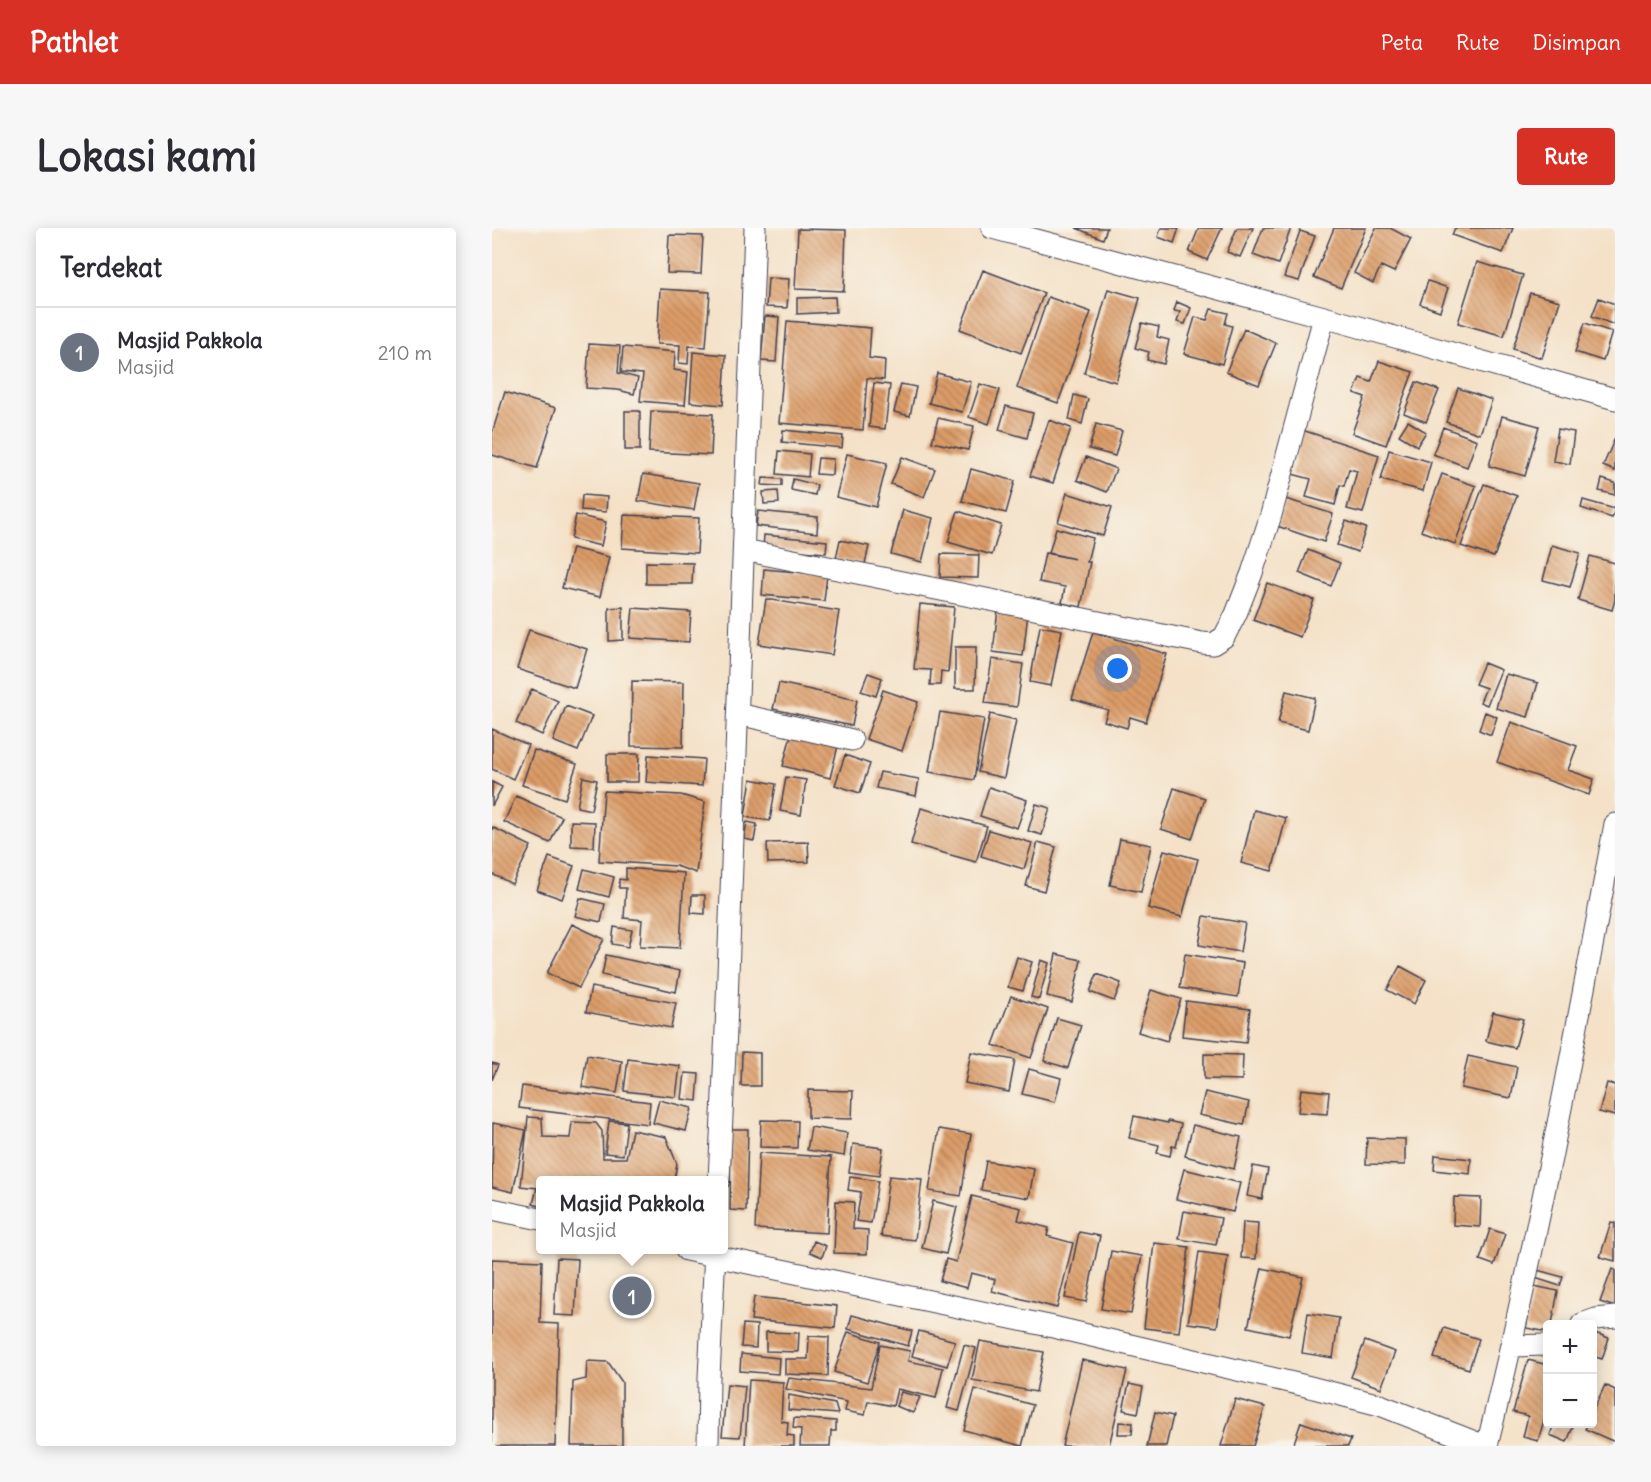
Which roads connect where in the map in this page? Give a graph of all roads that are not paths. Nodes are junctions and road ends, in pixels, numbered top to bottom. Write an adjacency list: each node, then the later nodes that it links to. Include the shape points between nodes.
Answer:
1 (755, 228): 5 (street)
2 (992, 228): 3 (street)
3 (1324, 317): 4 (street); 5 (street, via 1259,554 1236,614 1224,637 1213,644)
4 (1615, 399)
5 (744, 550): 6 (street)
6 (738, 714): 7 (street); 9 (street)
7 (852, 740)
8 (1615, 824): 17 (street)
9 (718, 1176)
10 (492, 1209): 11 (street)
11 (536, 1219)
12 (715, 1254): 18 (street)
13 (724, 1254): 19 (street, via 1306,1386 1380,1405)
14 (1615, 1317): 15 (street)
15 (1593, 1320)
16 (1543, 1345): 17 (street)
17 (1512, 1346): 19 (street)
18 (708, 1446)
19 (1486, 1446)

